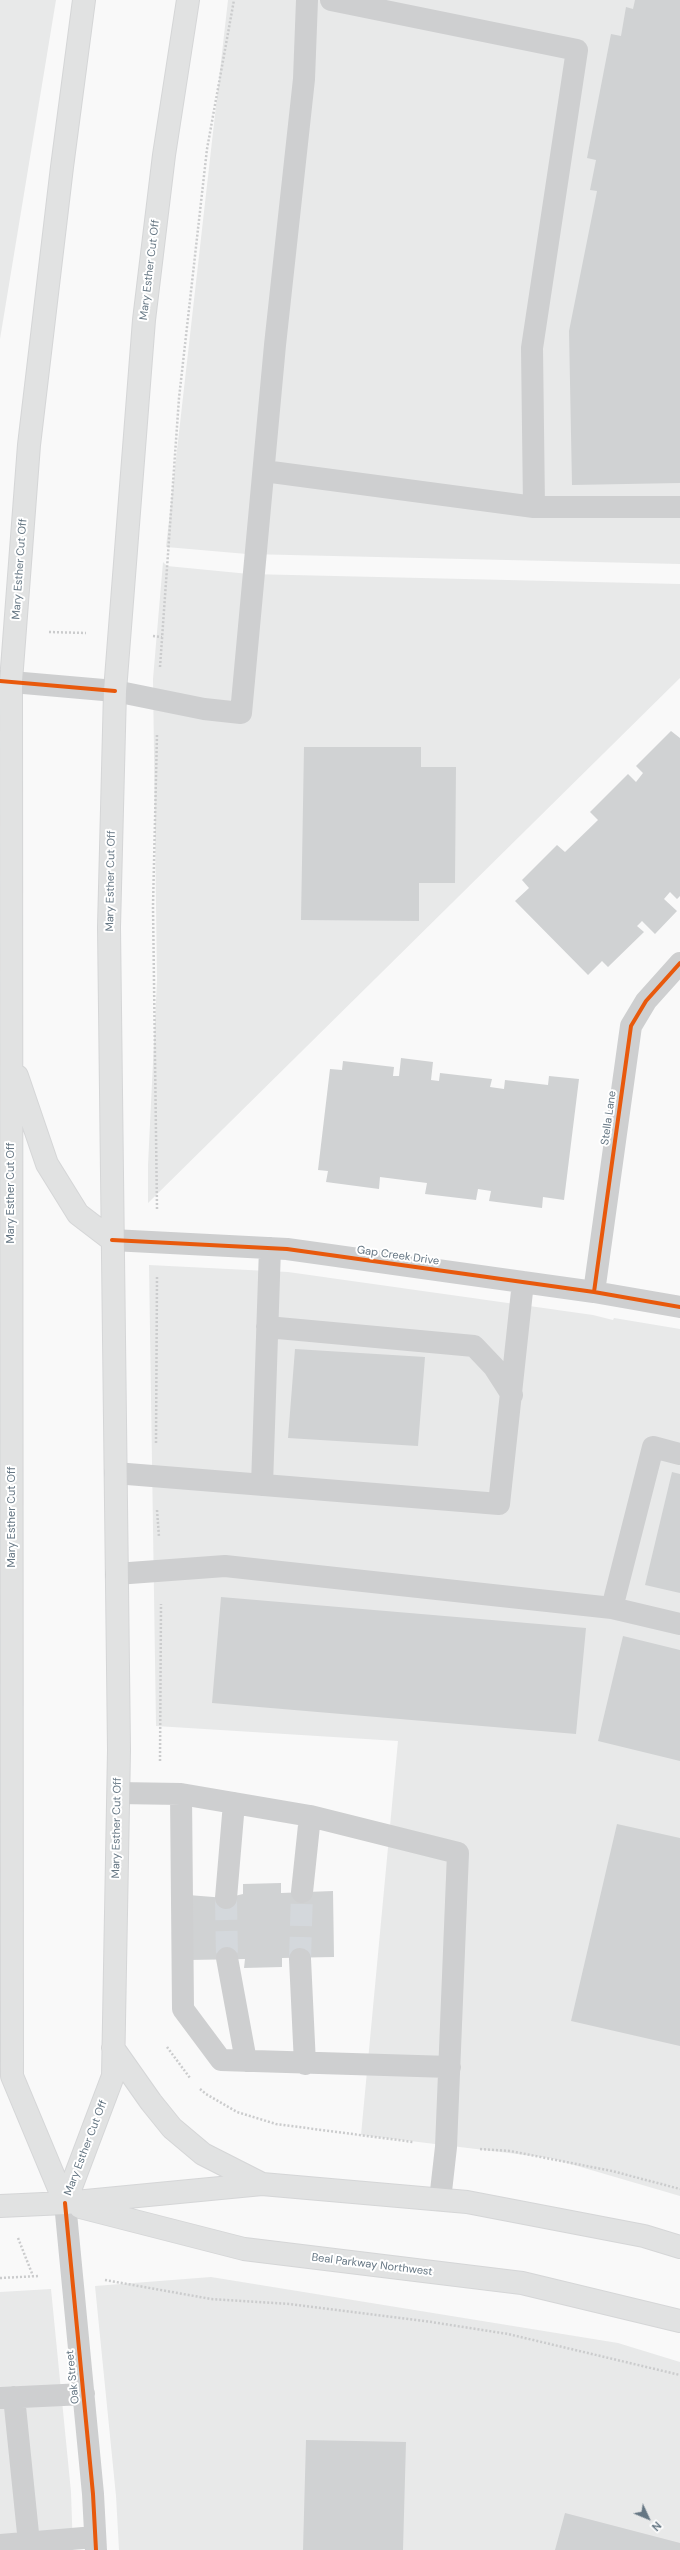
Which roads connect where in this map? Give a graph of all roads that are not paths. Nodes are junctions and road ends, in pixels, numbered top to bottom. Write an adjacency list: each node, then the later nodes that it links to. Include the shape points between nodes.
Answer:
1 (84, 0): 8 (main road, Mary Esther Cut Off, via 29,445 15,631)
2 (188, 0): 9 (main road, Mary Esther Cut Off, via 164,155 144,320)
3 (307, 0): 5 (street, via 304,79 280,294)
4 (331, 0): 6 (street, via 577,50 532,348)
5 (264, 471): 6 (street); 9 (street, via 241,713 204,709)
6 (534, 507): 7 (street)
7 (680, 507)
8 (5, 681): 9 (street); 11 (main road, Mary Esther Cut Off)
9 (115, 691): 13 (main road, Mary Esther Cut Off, via 109,927)
10 (680, 963): 16 (street, Stella Lane, via 646,1001 631,1026)
11 (11, 1057): 12 (main road, Mary Esther Cut Off); 13 (main road, via 47,1164 78,1214)
12 (6, 1137): 40 (main road, Mary Esther Cut Off, via 12,2076)
13 (112, 1240): 14 (street, Gap Creek Drive); 21 (main road, Mary Esther Cut Off)
14 (270, 1248): 15 (street, Gap Creek Drive); 18 (street)
15 (523, 1282): 16 (street, Gap Creek Drive); 19 (street)
16 (594, 1292): 17 (street, Gap Creek Drive)
17 (680, 1307)
18 (267, 1327): 19 (street, via 474,1346 494,1367); 22 (street)
19 (512, 1395): 22 (street, via 499,1504)
20 (680, 1454): 24 (street, via 653,1447)
21 (115, 1473): 22 (street); 23 (main road, Mary Esther Cut Off)
22 (262, 1485)
23 (116, 1574): 24 (street, via 226,1566); 26 (main road, Mary Esther Cut Off)
24 (612, 1608): 25 (street)
25 (680, 1624)
26 (118, 1793): 27 (street); 34 (main road, Mary Esther Cut Off)
27 (181, 1794): 28 (street); 35 (street, via 183,2009 221,2060)
28 (234, 1803): 29 (street); 31 (street)
29 (310, 1816): 30 (street); 37 (street, via 458,1853)
30 (302, 1892)
31 (226, 1898)
32 (227, 1958): 35 (street)
33 (300, 1959): 36 (street)
34 (113, 2048): 38 (main road, via 172,2128 203,2154); 40 (main road, Mary Esther Cut Off, via 113,2076)
35 (246, 2061): 36 (street)
36 (304, 2064): 37 (street)
37 (450, 2067): 39 (street, via 446,2147)
38 (262, 2184): 39 (main road, Beal Parkway Northwest); 40 (main road, Beal Parkway Northwest)
39 (440, 2200): 42 (main road, Beal Parkway Northwest, via 467,2202 628,2233)
40 (65, 2203): 41 (main road, Beal Parkway Northwest); 43 (main road, Beal Parkway Northwest, via 244,2249 522,2283); 44 (street, Oak Street)
41 (0, 2206)
42 (680, 2247)
43 (680, 2321)
44 (84, 2394): 45 (street); 47 (street, Oak Street)
45 (7, 2398): 46 (street)
46 (29, 2543): 47 (street); 48 (street)
47 (96, 2543)
48 (0, 2545)

